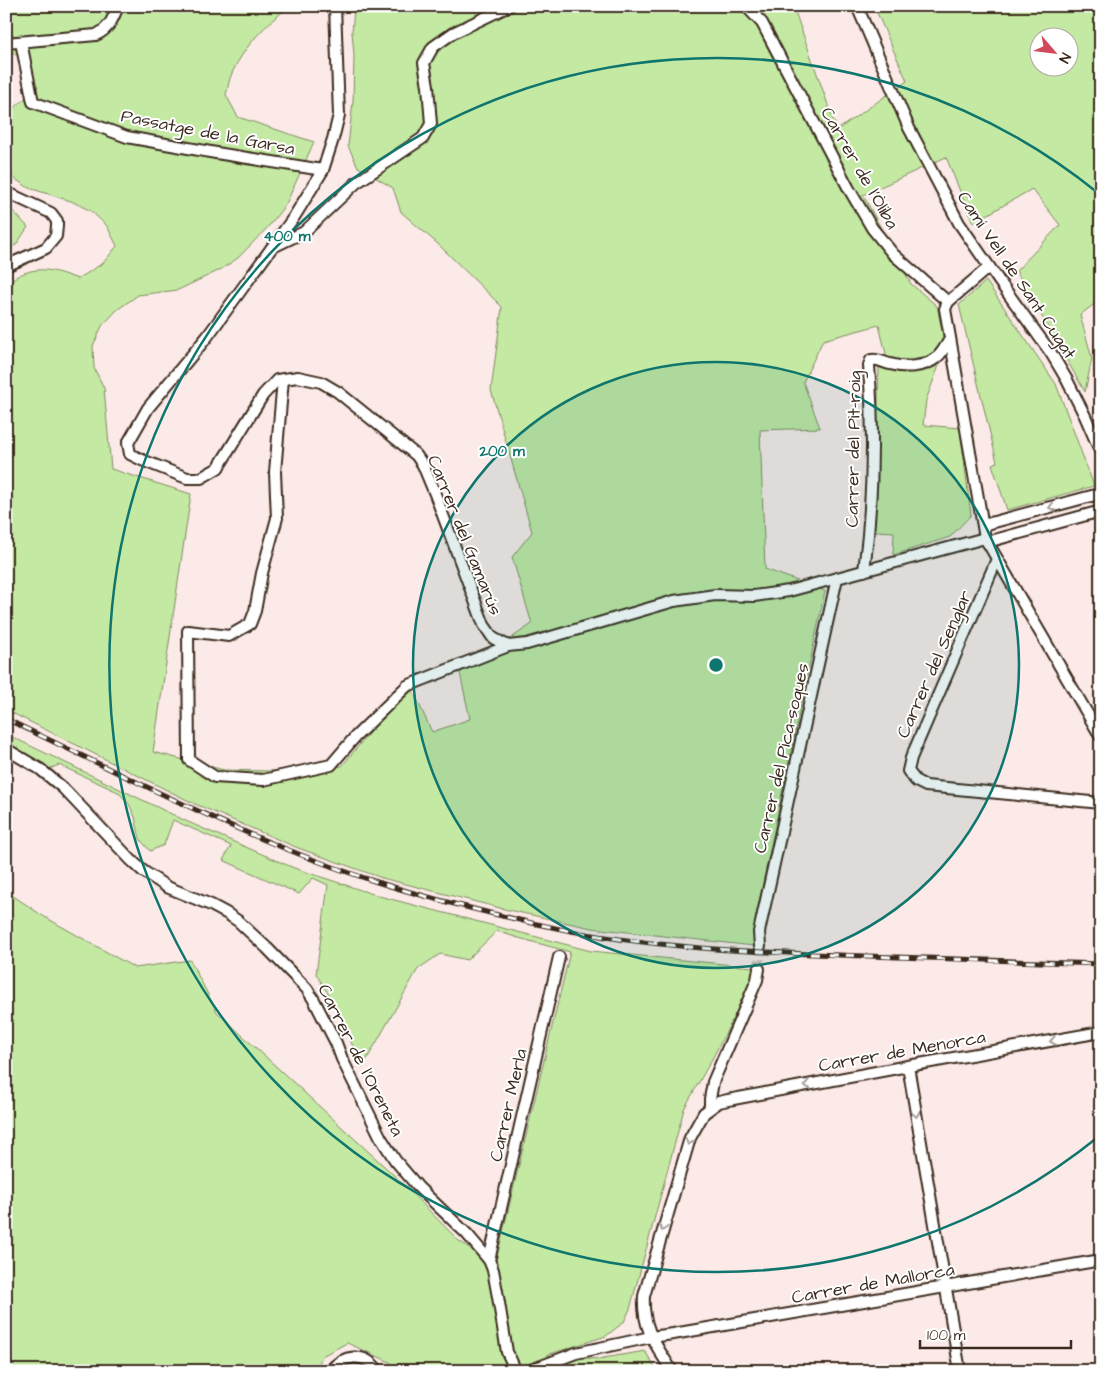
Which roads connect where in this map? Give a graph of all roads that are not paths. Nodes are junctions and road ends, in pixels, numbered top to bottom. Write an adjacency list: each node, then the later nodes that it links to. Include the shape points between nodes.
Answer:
1 (118, 6): 6 (street, via 106,30 96,35)
2 (335, 6): 8 (street, via 339,114)
3 (509, 6): 10 (street, via 453,33 433,47 424,64 431,124 423,138 362,178 304,232)
4 (746, 6): 13 (street, Carrer de l'Òliba, via 762,23 872,228 893,254)
5 (857, 6): 12 (street, Camí Vell de Sant Cugat, via 909,128 959,223)
6 (21, 42): 7 (street); 8 (street, Passatge de la Garsa, via 34,102 127,137)
7 (6, 43)
8 (322, 170): 10 (street)
9 (6, 192): 11 (street, via 51,213 57,221 56,236 46,248)
10 (272, 248): 15 (street, via 207,337 148,408 128,443 130,454 187,478 201,478 218,468 263,395 277,380)
11 (6, 266)
12 (989, 267): 13 (street); 16 (street, Camí Vell de Sant Cugat, via 1051,353)
13 (948, 302): 14 (street, via 945,309)
14 (950, 339): 19 (street); 22 (street, Carrer del Pit-roig, via 937,358 928,363 907,367 875,359 869,365 872,453)
15 (283, 379): 24 (street, Carrer del Gamarús, via 298,377 321,382 416,455 435,494 484,625 493,638); 24 (street, via 275,472 277,518 255,611 250,624 229,636 188,631 189,760 215,777 263,780 331,765 408,686)
16 (1101, 453)
17 (1100, 496): 19 (street, one-way to 19)
18 (1101, 511): 20 (street)
19 (983, 525): 20 (street)
20 (986, 540): 21 (street); 22 (street)
21 (997, 559): 25 (street); 27 (street, Carrer del Senglar, via 910,758 908,772 926,786)
22 (864, 571): 23 (street)
23 (838, 578): 24 (street, via 754,596 715,595 674,601 527,644); 28 (street, Carrer del Pica-soques, via 759,932)
24 (508, 646)
25 (1101, 737)
26 (6, 749): 34 (street, Carrer de l'Oreneta, via 40,769 63,788 144,871 167,887 232,917 295,976 314,1000 381,1138 395,1160)
27 (1101, 803)
28 (760, 946)
29 (559, 957): 34 (street, Carrer Merla)
30 (759, 969): 33 (street, via 713,1082)
31 (1101, 1032): 32 (street, Carrer de Menorca, one-way to 32)
32 (908, 1066): 33 (street, Carrer de Menorca, one-way to 33, via 728,1100); 36 (street, one-way to 36)
33 (710, 1108): 37 (street, one-way to 37, via 690,1138 644,1296 643,1310)
34 (489, 1260): 40 (street, Carrer de l'Oreneta, via 507,1352)
35 (1101, 1260): 36 (street, Carrer de Mallorca)
36 (945, 1287): 37 (street, Carrer de Mallorca); 43 (street)
37 (651, 1337): 41 (street, via 576,1352); 42 (street)
38 (330, 1371): 39 (street, via 345,1358 356,1357 367,1360)
39 (378, 1371)
40 (516, 1371)
41 (528, 1371)
42 (672, 1371)
43 (960, 1371)

